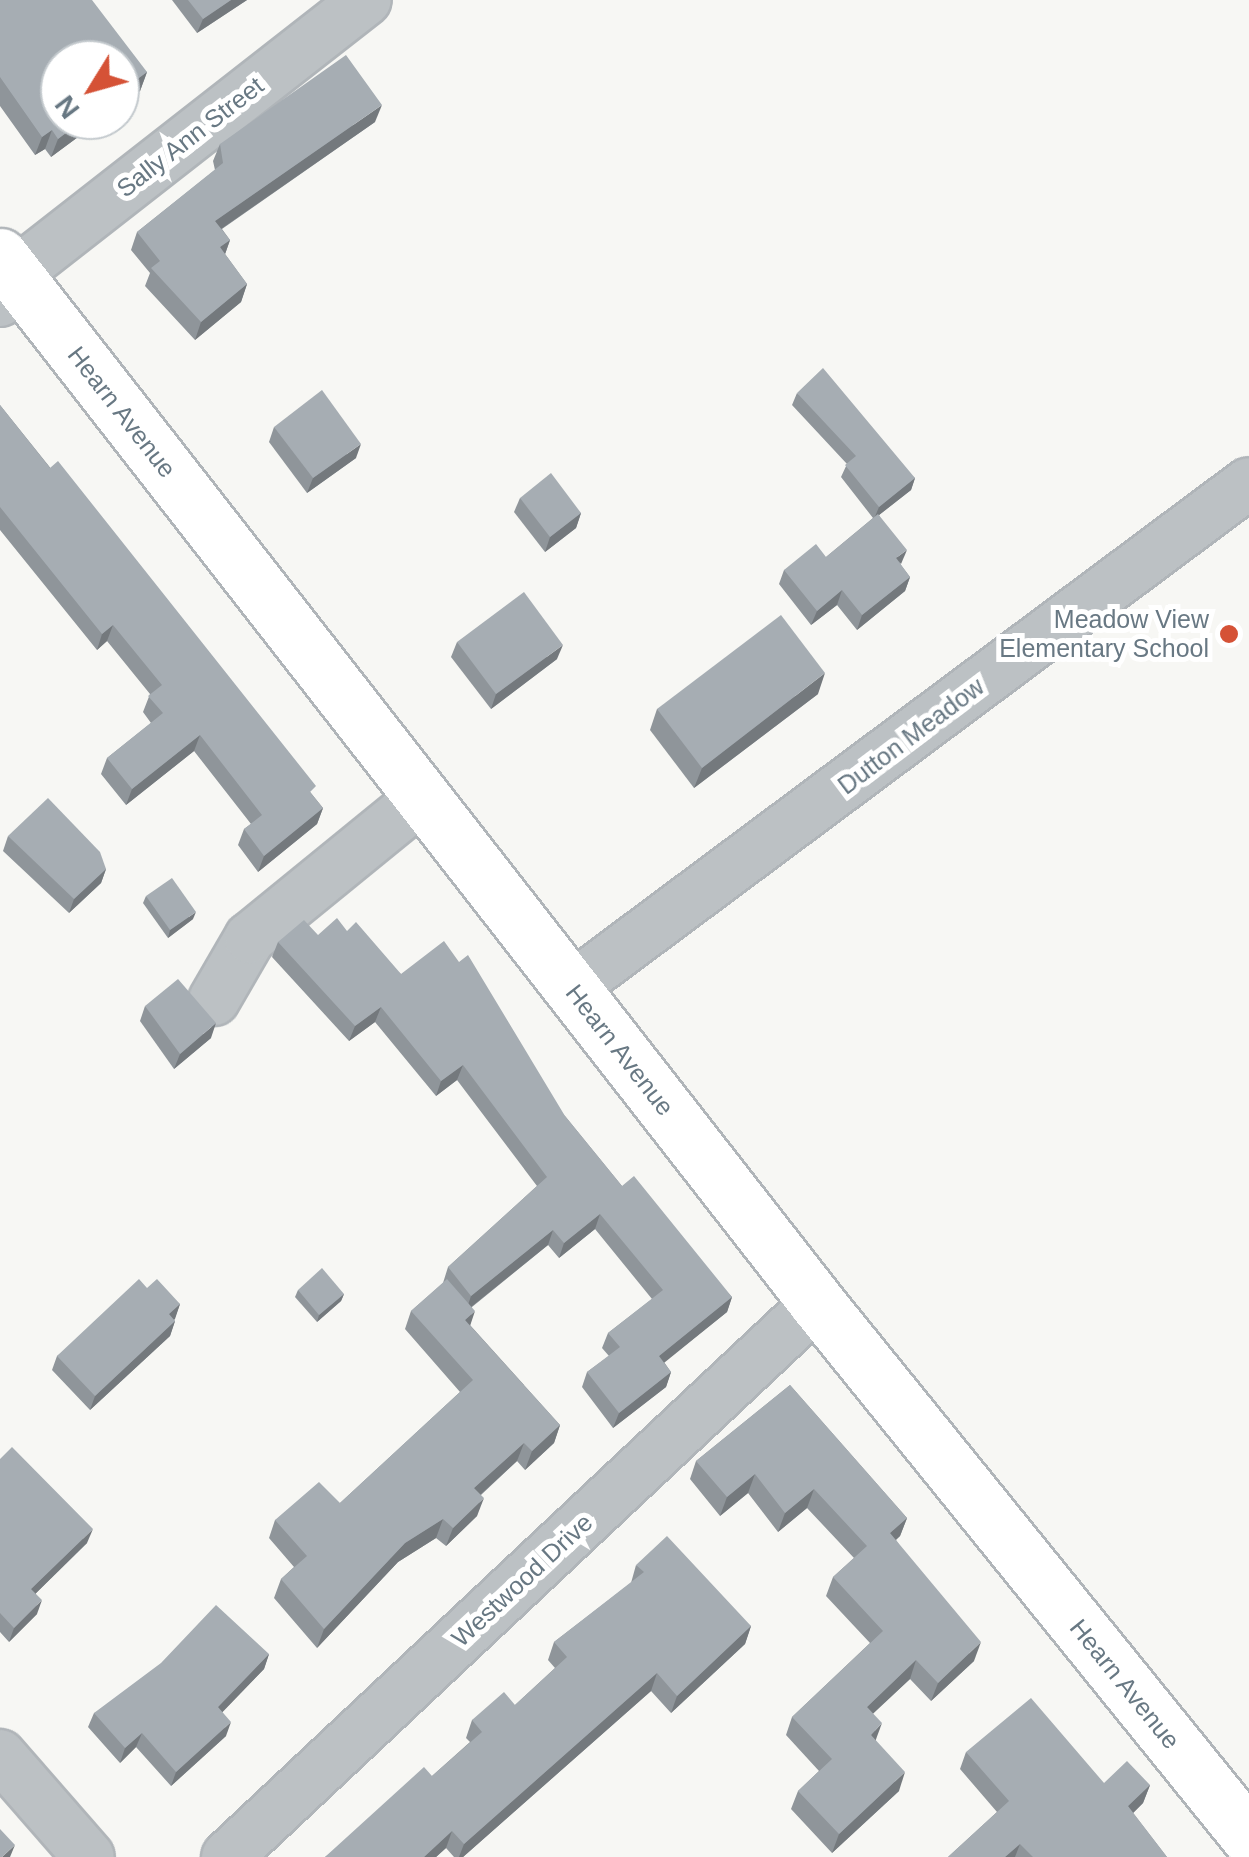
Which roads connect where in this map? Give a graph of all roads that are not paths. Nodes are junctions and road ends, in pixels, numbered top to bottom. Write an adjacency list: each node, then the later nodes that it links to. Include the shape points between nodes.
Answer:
1 (366, 0): 2 (street, Sally Ann Street)
2 (5, 277): 4 (main road, Hearn Avenue)
3 (1249, 483): 5 (street, Dutton Meadow)
4 (423, 797): 5 (main road, Hearn Avenue); 6 (street, via 250,938)
5 (572, 988): 7 (main road, Hearn Avenue)
6 (214, 1000)
7 (816, 1302): 9 (main road, Hearn Avenue); 11 (street, Westwood Drive)
8 (0, 1755): 10 (street)
9 (1249, 1838)
10 (90, 1857)
11 (226, 1857)

